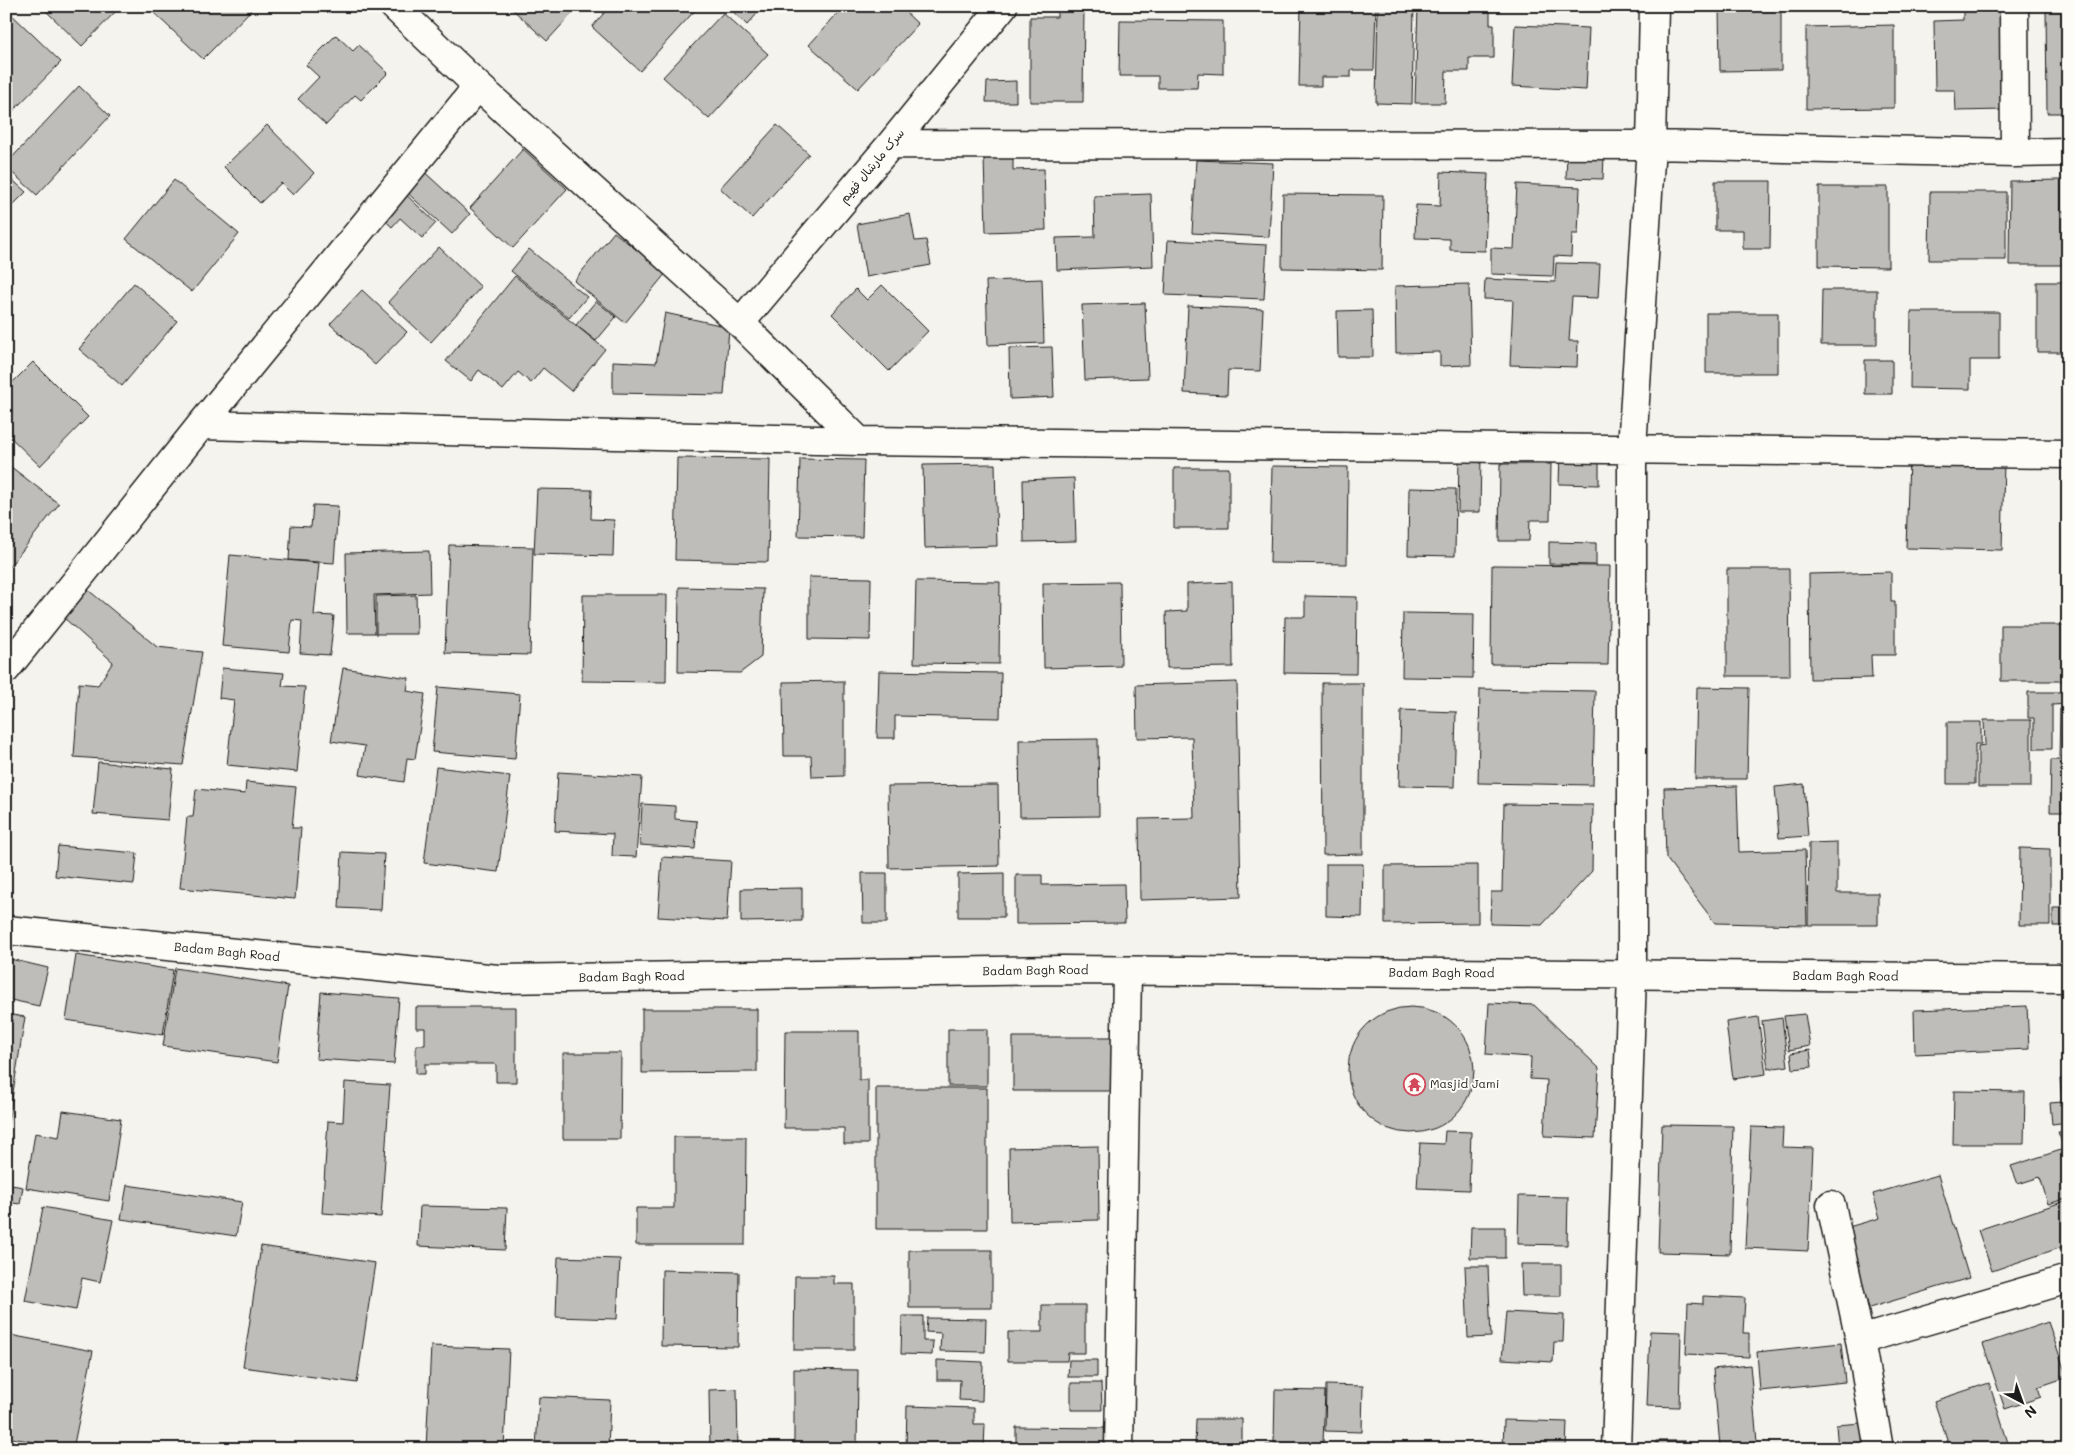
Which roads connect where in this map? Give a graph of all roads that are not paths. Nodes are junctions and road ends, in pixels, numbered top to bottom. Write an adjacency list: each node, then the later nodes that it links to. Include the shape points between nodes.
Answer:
1 (394, 6): 5 (street)
2 (1003, 6): 6 (street, سرک مارشال فهیم)
3 (1654, 6): 7 (street)
4 (2014, 6): 8 (street)
5 (478, 86): 10 (street); 11 (street)
6 (891, 144): 7 (street); 10 (street, سرک مارشال فهیم)
7 (1651, 145): 8 (street); 13 (street)
8 (2015, 152): 9 (street)
9 (2068, 152)
10 (740, 323): 12 (street)
11 (201, 425): 12 (street); 15 (street)
12 (858, 441): 13 (street)
13 (1632, 448): 14 (street); 18 (street)
14 (2068, 454)
15 (6, 669)
16 (6, 930): 17 (street, Badam Bagh Road, via 498,979)
17 (1127, 971): 18 (street, Badam Bagh Road); 23 (street)
18 (1632, 974): 19 (street, Badam Bagh Road); 24 (street)
19 (2068, 978)
20 (1831, 1205): 22 (street)
21 (2068, 1279): 22 (street)
22 (1860, 1340): 25 (street)
23 (1119, 1449)
24 (1616, 1449)
25 (1879, 1449)

